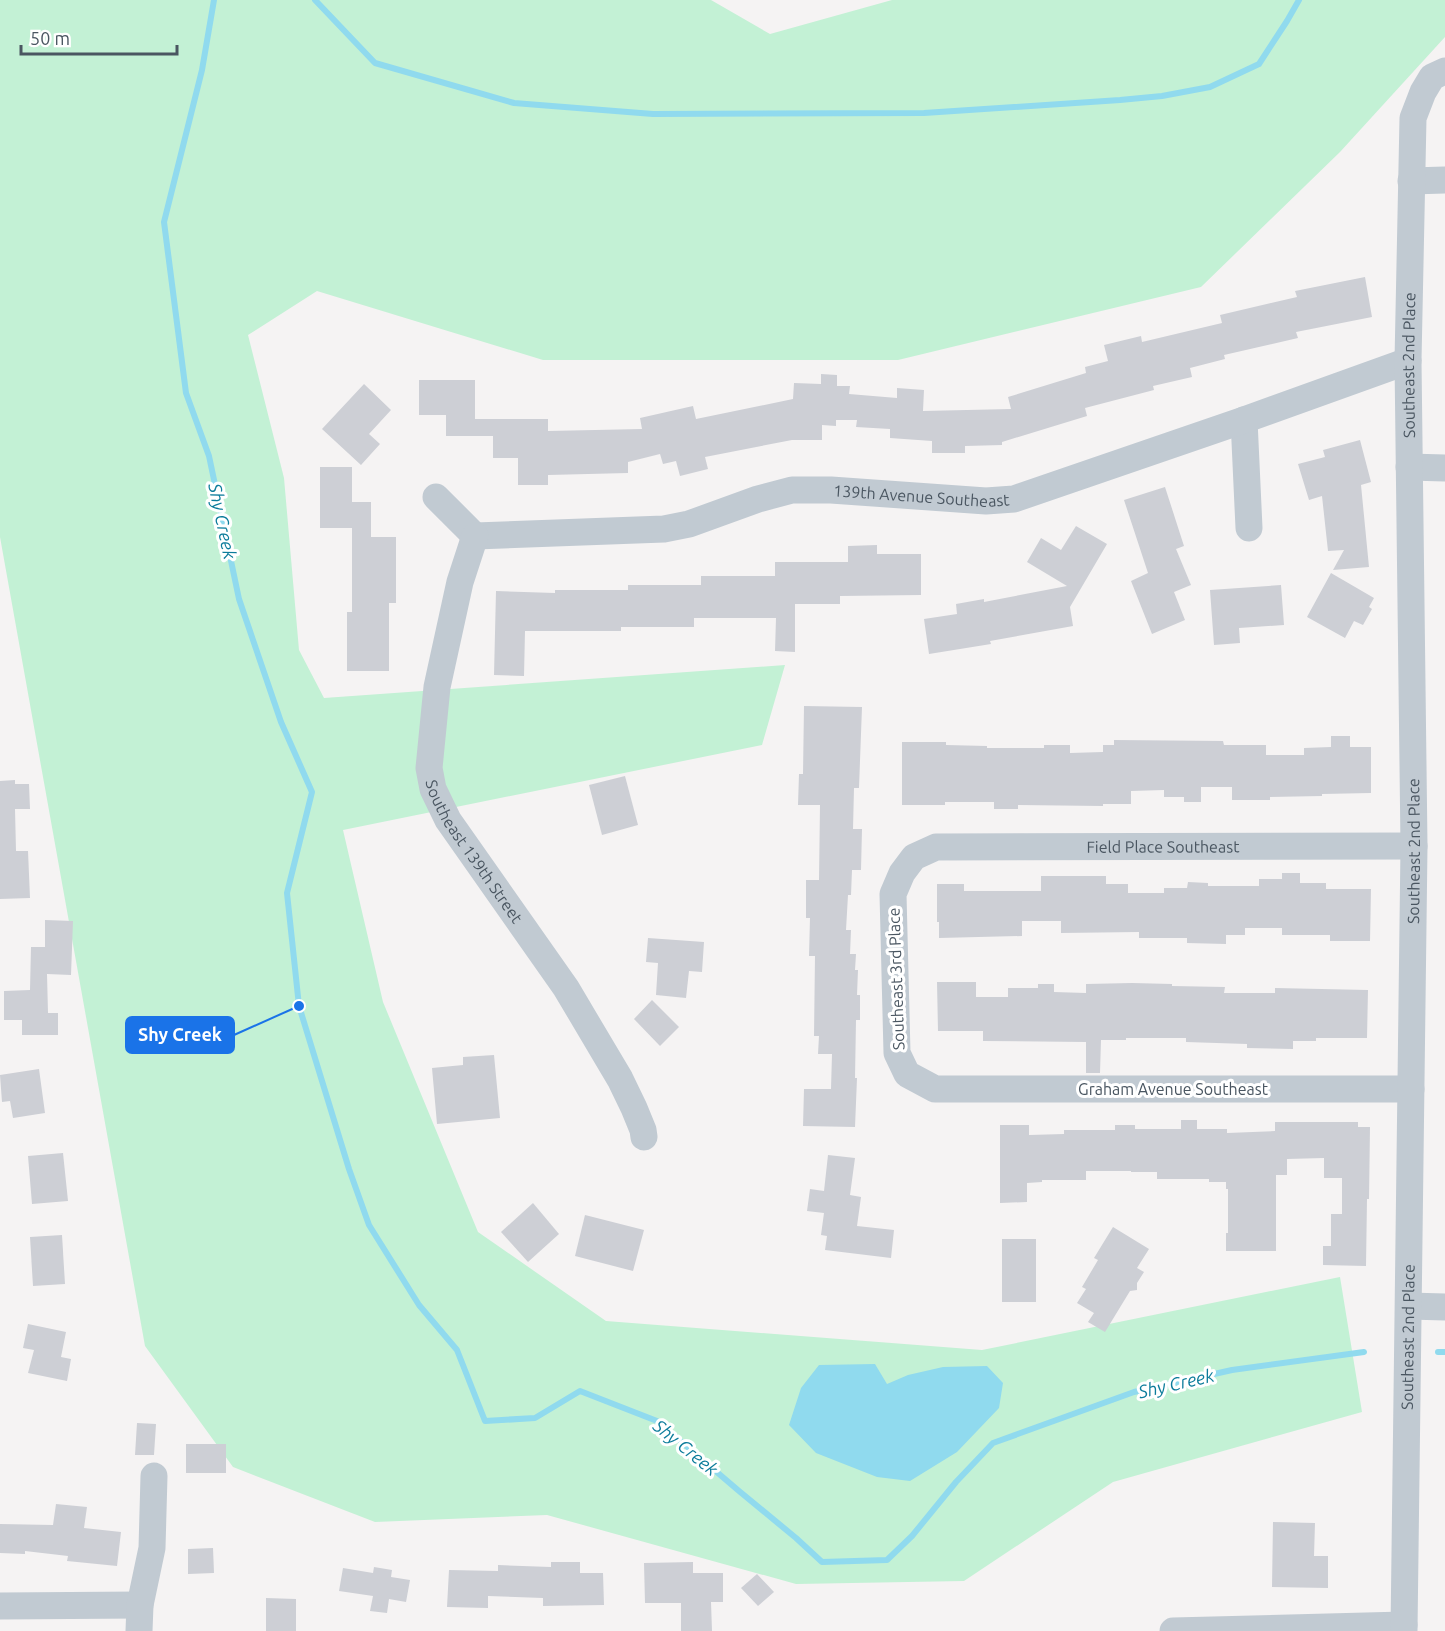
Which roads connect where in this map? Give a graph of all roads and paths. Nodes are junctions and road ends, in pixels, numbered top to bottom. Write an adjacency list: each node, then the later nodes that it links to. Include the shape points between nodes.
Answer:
1 (1438, 74): 3 (street, Southeast 2nd Place, via 1423,92 1413,118)
2 (1445, 180): 3 (street)
3 (1412, 181): 4 (street, Southeast 2nd Place)
4 (1408, 361): 5 (street, 139th Avenue Southeast); 6 (street, Southeast 2nd Place)
5 (1244, 420): 9 (street); 10 (street, 139th Avenue Southeast, via 1014,499 986,501 792,490 664,529)
6 (1409, 467): 7 (street); 11 (street, Southeast 2nd Place)
7 (1445, 468)
8 (436, 497): 10 (street)
9 (1249, 528)
10 (475, 536): 15 (street, Southeast 139th Street, via 460,582 437,687 429,768 433,789 448,820 566,988 620,1079)
11 (1414, 846): 12 (street, Field Place Southeast, via 936,847); 14 (street, Southeast 2nd Place)
12 (914, 857): 13 (street, Southeast 3rd Place, via 893,894 897,1053 907,1074)
13 (935, 1089): 14 (street, Graham Avenue Southeast)
14 (1412, 1089): 16 (street, Southeast 2nd Place)
15 (644, 1137)
16 (1409, 1306): 17 (street); 21 (street, Southeast 2nd Place)
17 (1445, 1307)
18 (154, 1476): 20 (street, via 152,1548)
19 (0, 1606): 20 (street)
20 (140, 1618)
21 (1404, 1628): 22 (street)
22 (1173, 1631)

